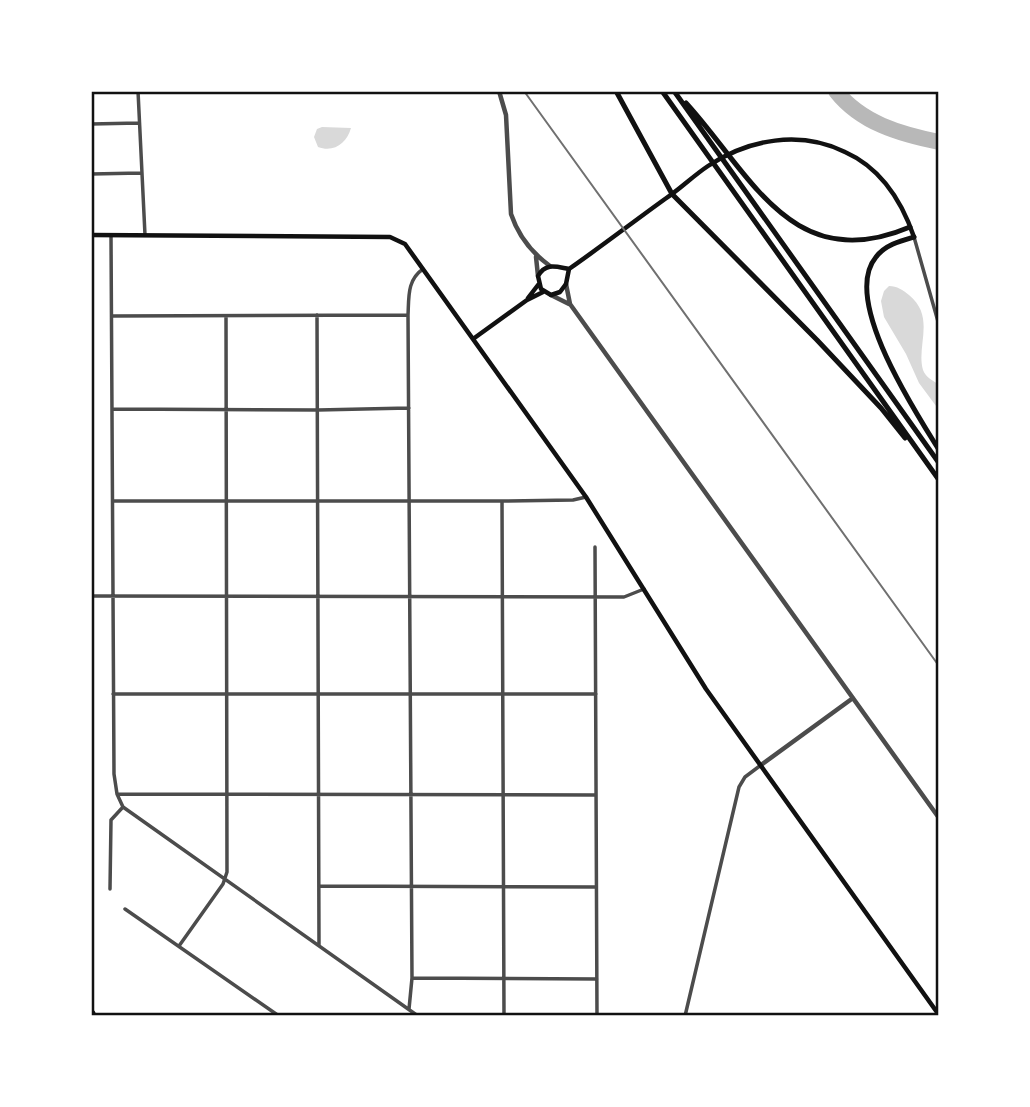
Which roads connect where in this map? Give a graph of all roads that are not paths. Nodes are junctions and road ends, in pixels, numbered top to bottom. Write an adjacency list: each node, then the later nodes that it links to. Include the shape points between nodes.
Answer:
1 (138, 91): 6 (street)
2 (499, 91): 17 (street, via 506,115 511,214)
3 (616, 91): 11 (highway)
4 (662, 91): 40 (highway)
5 (675, 91): 8 (highway)
6 (139, 123): 7 (street); 9 (street)
7 (91, 124)
8 (714, 142): 12 (highway, via 762,197 794,222 821,234 872,240); 41 (highway)
9 (141, 173): 10 (street); 15 (street)
10 (91, 174)
11 (672, 194): 12 (main road, via 708,166 742,149 775,140 803,139 836,147 873,170 900,204); 21 (main road); 40 (highway, via 817,340)
12 (910, 227): 16 (main road)
13 (91, 235): 14 (main road)
14 (111, 235): 15 (main road); 31 (street)
15 (145, 235): 20 (main road, via 390,237 405,244)
16 (914, 237): 33 (street); 39 (highway, via 875,257 866,282 868,302 887,357)
17 (535, 256): 18 (street); 22 (street)
18 (550, 266): 19 (main road); 22 (main road)
19 (557, 267): 21 (main road); 23 (main road, via 564,271)
20 (424, 268): 30 (street, via 412,279); 34 (main road)
21 (569, 269): 23 (main road)
22 (538, 276): 24 (main road)
23 (566, 281): 26 (main road, via 560,292); 28 (street)
24 (538, 285): 25 (main road); 27 (main road)
25 (543, 292): 26 (main road); 27 (main road)
26 (551, 295): 28 (street)
27 (527, 300): 34 (main road)
28 (570, 304): 64 (street)
29 (317, 315): 30 (street); 32 (street); 38 (street)
30 (408, 315): 35 (street)
31 (112, 316): 32 (street); 36 (street)
32 (226, 316): 37 (street)
33 (939, 325)
34 (473, 339): 43 (main road)
35 (409, 408): 38 (street); 47 (street)
36 (112, 409): 37 (street); 44 (street)
37 (225, 409): 38 (street); 45 (street)
38 (318, 410): 46 (street)
39 (939, 450)
40 (919, 452): 42 (highway)
41 (939, 463)
42 (939, 480)
43 (586, 497): 48 (street); 50 (main road)
44 (113, 501): 45 (street); 52 (street)
45 (226, 501): 46 (street); 53 (street)
46 (318, 501): 47 (street); 54 (street)
47 (410, 501): 48 (street); 57 (street)
48 (502, 501): 55 (street)
49 (595, 547): 56 (street)
50 (644, 589): 56 (street, via 624,597); 65 (main road, via 706,689)
51 (91, 596): 52 (street)
52 (113, 597): 53 (street); 58 (street)
53 (226, 597): 54 (street); 59 (street)
54 (318, 597): 57 (street); 63 (street)
55 (502, 597): 56 (street); 57 (street); 61 (street)
56 (595, 597): 62 (street)
57 (410, 598): 60 (street)
58 (113, 694): 59 (street); 66 (street)
59 (226, 694): 63 (street); 67 (street)
60 (411, 694): 61 (street); 63 (street); 69 (street)
61 (504, 694): 62 (street); 71 (street)
62 (596, 694): 70 (street)
63 (320, 695): 68 (street)
64 (853, 698): 65 (street); 73 (street)
65 (761, 765): 87 (main road); 93 (street, via 739,787)
66 (117, 794): 67 (street); 72 (street)
67 (227, 794): 68 (street); 74 (street)
68 (319, 794): 69 (street); 75 (street)
69 (411, 795): 71 (street); 76 (street)
70 (596, 795): 71 (street); 78 (street)
71 (503, 796): 77 (street)
72 (123, 807): 74 (street); 79 (street, via 111,820)
73 (939, 818)
74 (225, 879): 81 (street); 82 (street)
75 (320, 886): 76 (street); 81 (street)
76 (412, 886): 77 (street); 83 (street)
77 (503, 887): 78 (street); 84 (street)
78 (596, 887): 85 (street)
79 (110, 889)
80 (125, 909): 82 (street)
81 (319, 945): 86 (street)
82 (179, 946): 88 (street)
83 (412, 978): 84 (street); 86 (street)
84 (504, 979): 85 (street); 91 (street)
85 (597, 979): 92 (street)
86 (410, 1010): 89 (street); 90 (street)
87 (939, 1015)
88 (279, 1016)
89 (408, 1016)
90 (418, 1016)
91 (503, 1016)
92 (597, 1016)
93 (685, 1016)

